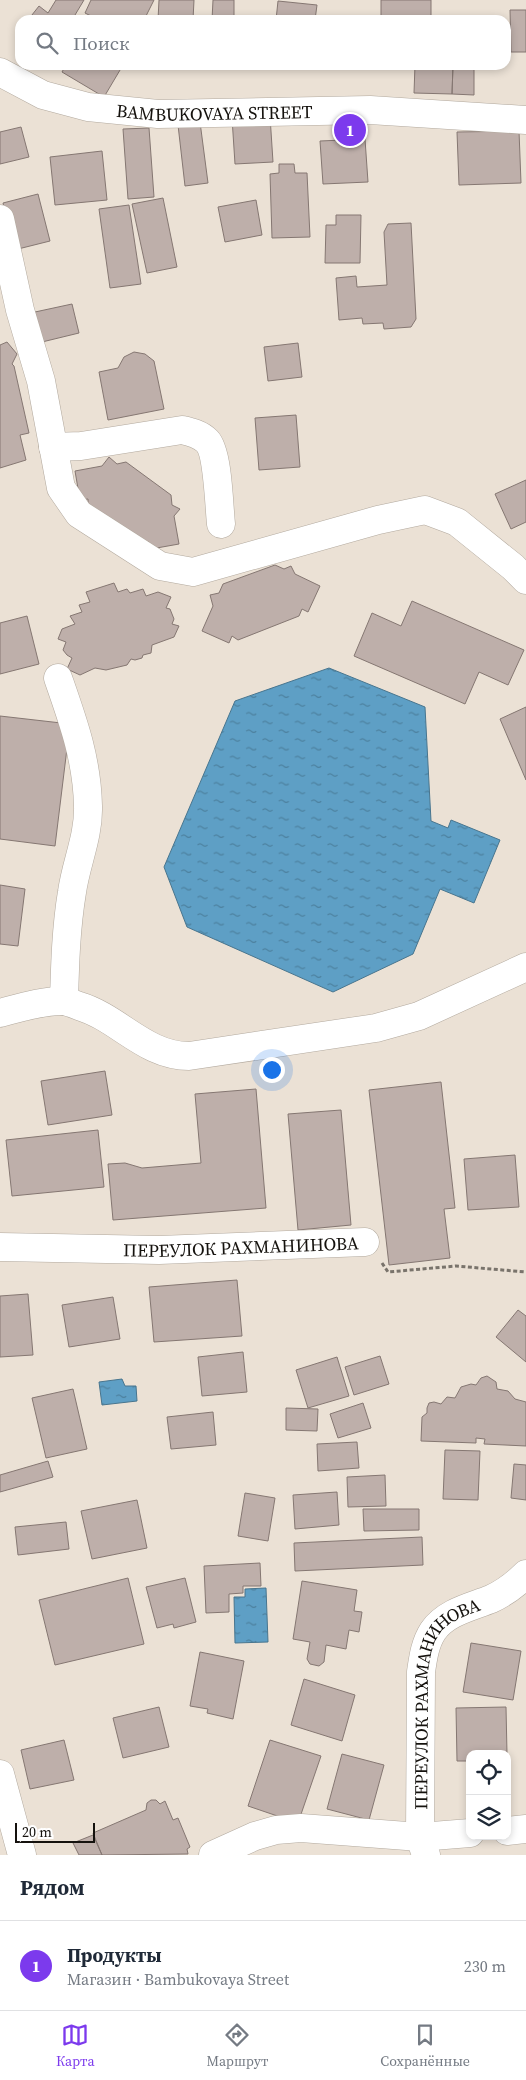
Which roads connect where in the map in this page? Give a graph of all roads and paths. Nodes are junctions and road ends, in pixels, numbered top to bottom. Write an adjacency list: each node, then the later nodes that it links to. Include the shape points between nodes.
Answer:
1 (0, 72): 2 (street, BAMBUKOVAYA STREET, via 43,95 88,107 158,114 370,110)
2 (526, 120)
3 (0, 219): 4 (street)
4 (10, 312): 5 (street, via 41,382)
5 (53, 447): 6 (street, via 81,446 182,430 194,432 207,441 213,451); 7 (street, via 61,488 79,514 160,566 193,572 425,510 457,522)
6 (221, 524)
7 (526, 580)
8 (58, 678): 10 (street, via 80,742 88,808 85,840 67,920)
9 (526, 967): 10 (street, via 419,1016 376,1028 189,1056 160,1052 87,1008)
10 (64, 1001): 11 (street)
11 (0, 1013)
12 (365, 1242): 13 (street, ПЕРЕУЛОК РАХМАНИНОВА, via 159,1250); 14 (path, ПЕРЕУЛОК РАХМАНИНОВА, via 388,1272 456,1266)
13 (0, 1247)
14 (526, 1272)
15 (526, 1574): 20 (street, ПЕРЕУЛОК РАХМАНИНОВА, via 492,1598 456,1612 434,1630 426,1646 421,1672)
16 (0, 1774): 21 (street)
17 (526, 1829): 18 (street)
18 (511, 1831)
19 (466, 1834): 20 (street, ПЕРЕУЛОК РАХМАНИНОВА)
20 (423, 1846): 22 (street, ПЕРЕУЛОК РАХМАНИНОВА, via 301,1828 255,1836)
21 (22, 1855)
22 (213, 1855)

